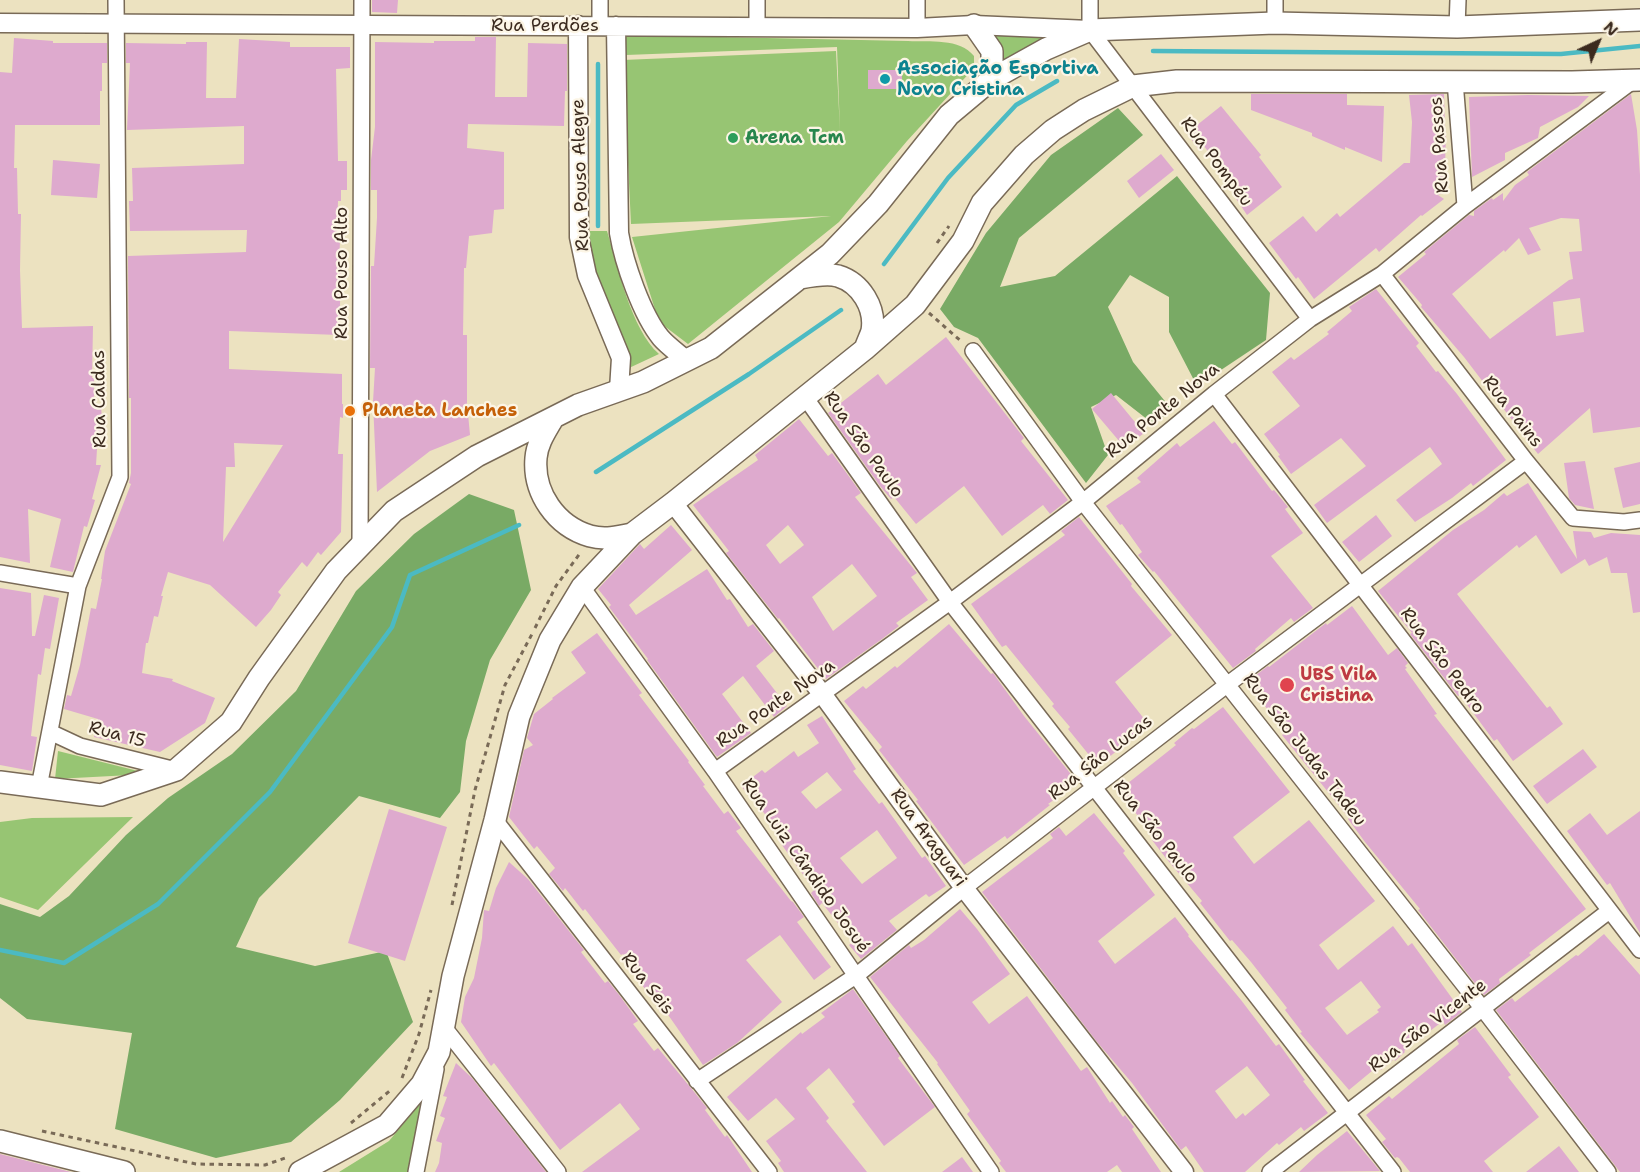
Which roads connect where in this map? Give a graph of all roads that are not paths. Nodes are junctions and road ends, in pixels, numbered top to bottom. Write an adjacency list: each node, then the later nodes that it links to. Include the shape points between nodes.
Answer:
1 (116, 0): 12 (street, Rua Caldas)
2 (362, 0): 15 (street, Rua Pouso Alto)
3 (600, 0): 16 (street, Rua Pouso Alegre)
4 (757, 0): 17 (street)
5 (917, 0): 19 (street)
6 (1090, 0): 20 (street)
7 (1275, 0): 11 (street)
8 (1458, 0): 18 (street)
9 (1640, 20): 18 (main road)
10 (0, 23): 12 (street, Rua Perdões)
11 (1275, 23): 18 (main road); 20 (main road)
12 (116, 25): 15 (street, Rua Perdões); 43 (street, Rua Caldas, via 120,477)
13 (578, 25): 15 (street, Rua Perdões); 16 (street, Rua Perdões); 32 (street, Rua Pouso Alegre, via 579,237 587,275 621,358)
14 (974, 25): 19 (street, Rua Perdões); 20 (street, Rua Perdões); 21 (main road, via 992,51)
15 (362, 26): 41 (street, Rua Pouso Alto)
16 (608, 26): 17 (street, Rua Perdões); 31 (street, Rua Pouso Alegre, via 622,253 645,311 661,338)
17 (757, 27): 19 (street, Rua Perdões)
18 (1457, 27)
19 (917, 28)
20 (1090, 30): 21 (main road); 24 (street, Rua Pompéu)
21 (993, 79): 27 (main road, via 949,115 878,204 830,254)
22 (1637, 80): 23 (main road); 25 (street, Rua Ponte Nova)
23 (1455, 81): 24 (main road, via 1177,81); 25 (street, Rua Passos)
24 (1133, 86): 28 (street, Rua Pompéu); 29 (main road, via 1084,110 1024,155 982,203 963,241 917,303)
25 (1465, 206): 26 (street, Rua Ponte Nova)
26 (1382, 274): 28 (street, Rua Ponte Nova); 36 (street, Rua Pains)
27 (800, 278): 29 (main road, via 837,276 867,298 872,330); 31 (main road, via 711,348)
28 (1311, 319): 33 (street, Rua Ponte Nova)
29 (865, 349): 34 (main road)
30 (973, 351): 37 (street, Rua São Judas Tadeu)
31 (686, 360): 32 (main road)
32 (619, 390): 35 (main road, via 578,405)
33 (1214, 394): 37 (street, Rua Ponte Nova); 44 (street, Rua São Pedro)
34 (805, 397): 38 (main road); 46 (street, Rua São Paulo)
35 (552, 420): 40 (main road, via 536,457 543,498 571,528 611,538); 41 (main road, via 477,456 394,511)
36 (1526, 461): 39 (street, Rua Pains, via 1573,518); 44 (street, Rua São Lucas)
37 (1083, 502): 46 (street, Rua Ponte Nova); 47 (street, Rua São Judas Tadeu)
38 (674, 503): 40 (main road); 48 (street, Rua Araguari)
39 (1640, 520)
40 (632, 534): 45 (main road)
41 (360, 546): 50 (main road, via 336,571 231,722)
42 (0, 573): 43 (street)
43 (78, 586): 49 (street, Rua Caldas)
44 (1360, 586): 47 (street, Rua São Lucas); 57 (street, Rua São Pedro)
45 (582, 587): 51 (street, Rua Luiz Cândido Josué); 55 (main road, via 550,640 519,716)
46 (951, 602): 48 (street, Rua Ponte Nova); 54 (street, Rua São Paulo)
47 (1227, 684): 54 (street, Rua São Lucas); 60 (street, Rua São Judas Tadeu)
48 (823, 695): 51 (street, Rua Ponte Nova); 56 (street, Rua Araguari)
49 (50, 732): 50 (street, Rua 15, via 80,746); 53 (street, Rua Caldas)
50 (176, 770): 53 (main road, via 100,795)
51 (715, 771): 59 (street, Rua Luiz Cândido Josué)
52 (0, 782): 53 (main road)
53 (39, 787)
54 (1096, 788): 56 (street, Rua São Lucas); 64 (street, Rua São Paulo)
55 (495, 820): 61 (main road); 63 (street, Rua Seis)
56 (964, 888): 59 (street, Rua São Lucas); 72 (street, Rua Araguari)
57 (1609, 911): 58 (street, Rua São Pedro); 60 (street, Rua São Vicente)
58 (1640, 950)
59 (857, 975): 63 (street, Rua São Lucas); 71 (street, Rua Luiz Cândido Josué)
60 (1483, 1009): 64 (street, Rua São Vicente); 75 (street, Rua São Judas Tadeu)
61 (442, 1026): 62 (main road); 69 (street)
62 (439, 1052): 66 (main road, via 422,1084 387,1125); 68 (street)
63 (697, 1082): 70 (street, Rua Seis)
64 (1347, 1113): 73 (street, Rua São Vicente); 74 (street, Rua São Paulo)
65 (0, 1141): 67 (main road)
66 (297, 1164)
67 (124, 1172)
68 (416, 1172)
69 (558, 1172)
70 (769, 1172)
71 (991, 1172)
72 (1184, 1172)
73 (1270, 1172)
74 (1393, 1172)
75 (1608, 1172)

